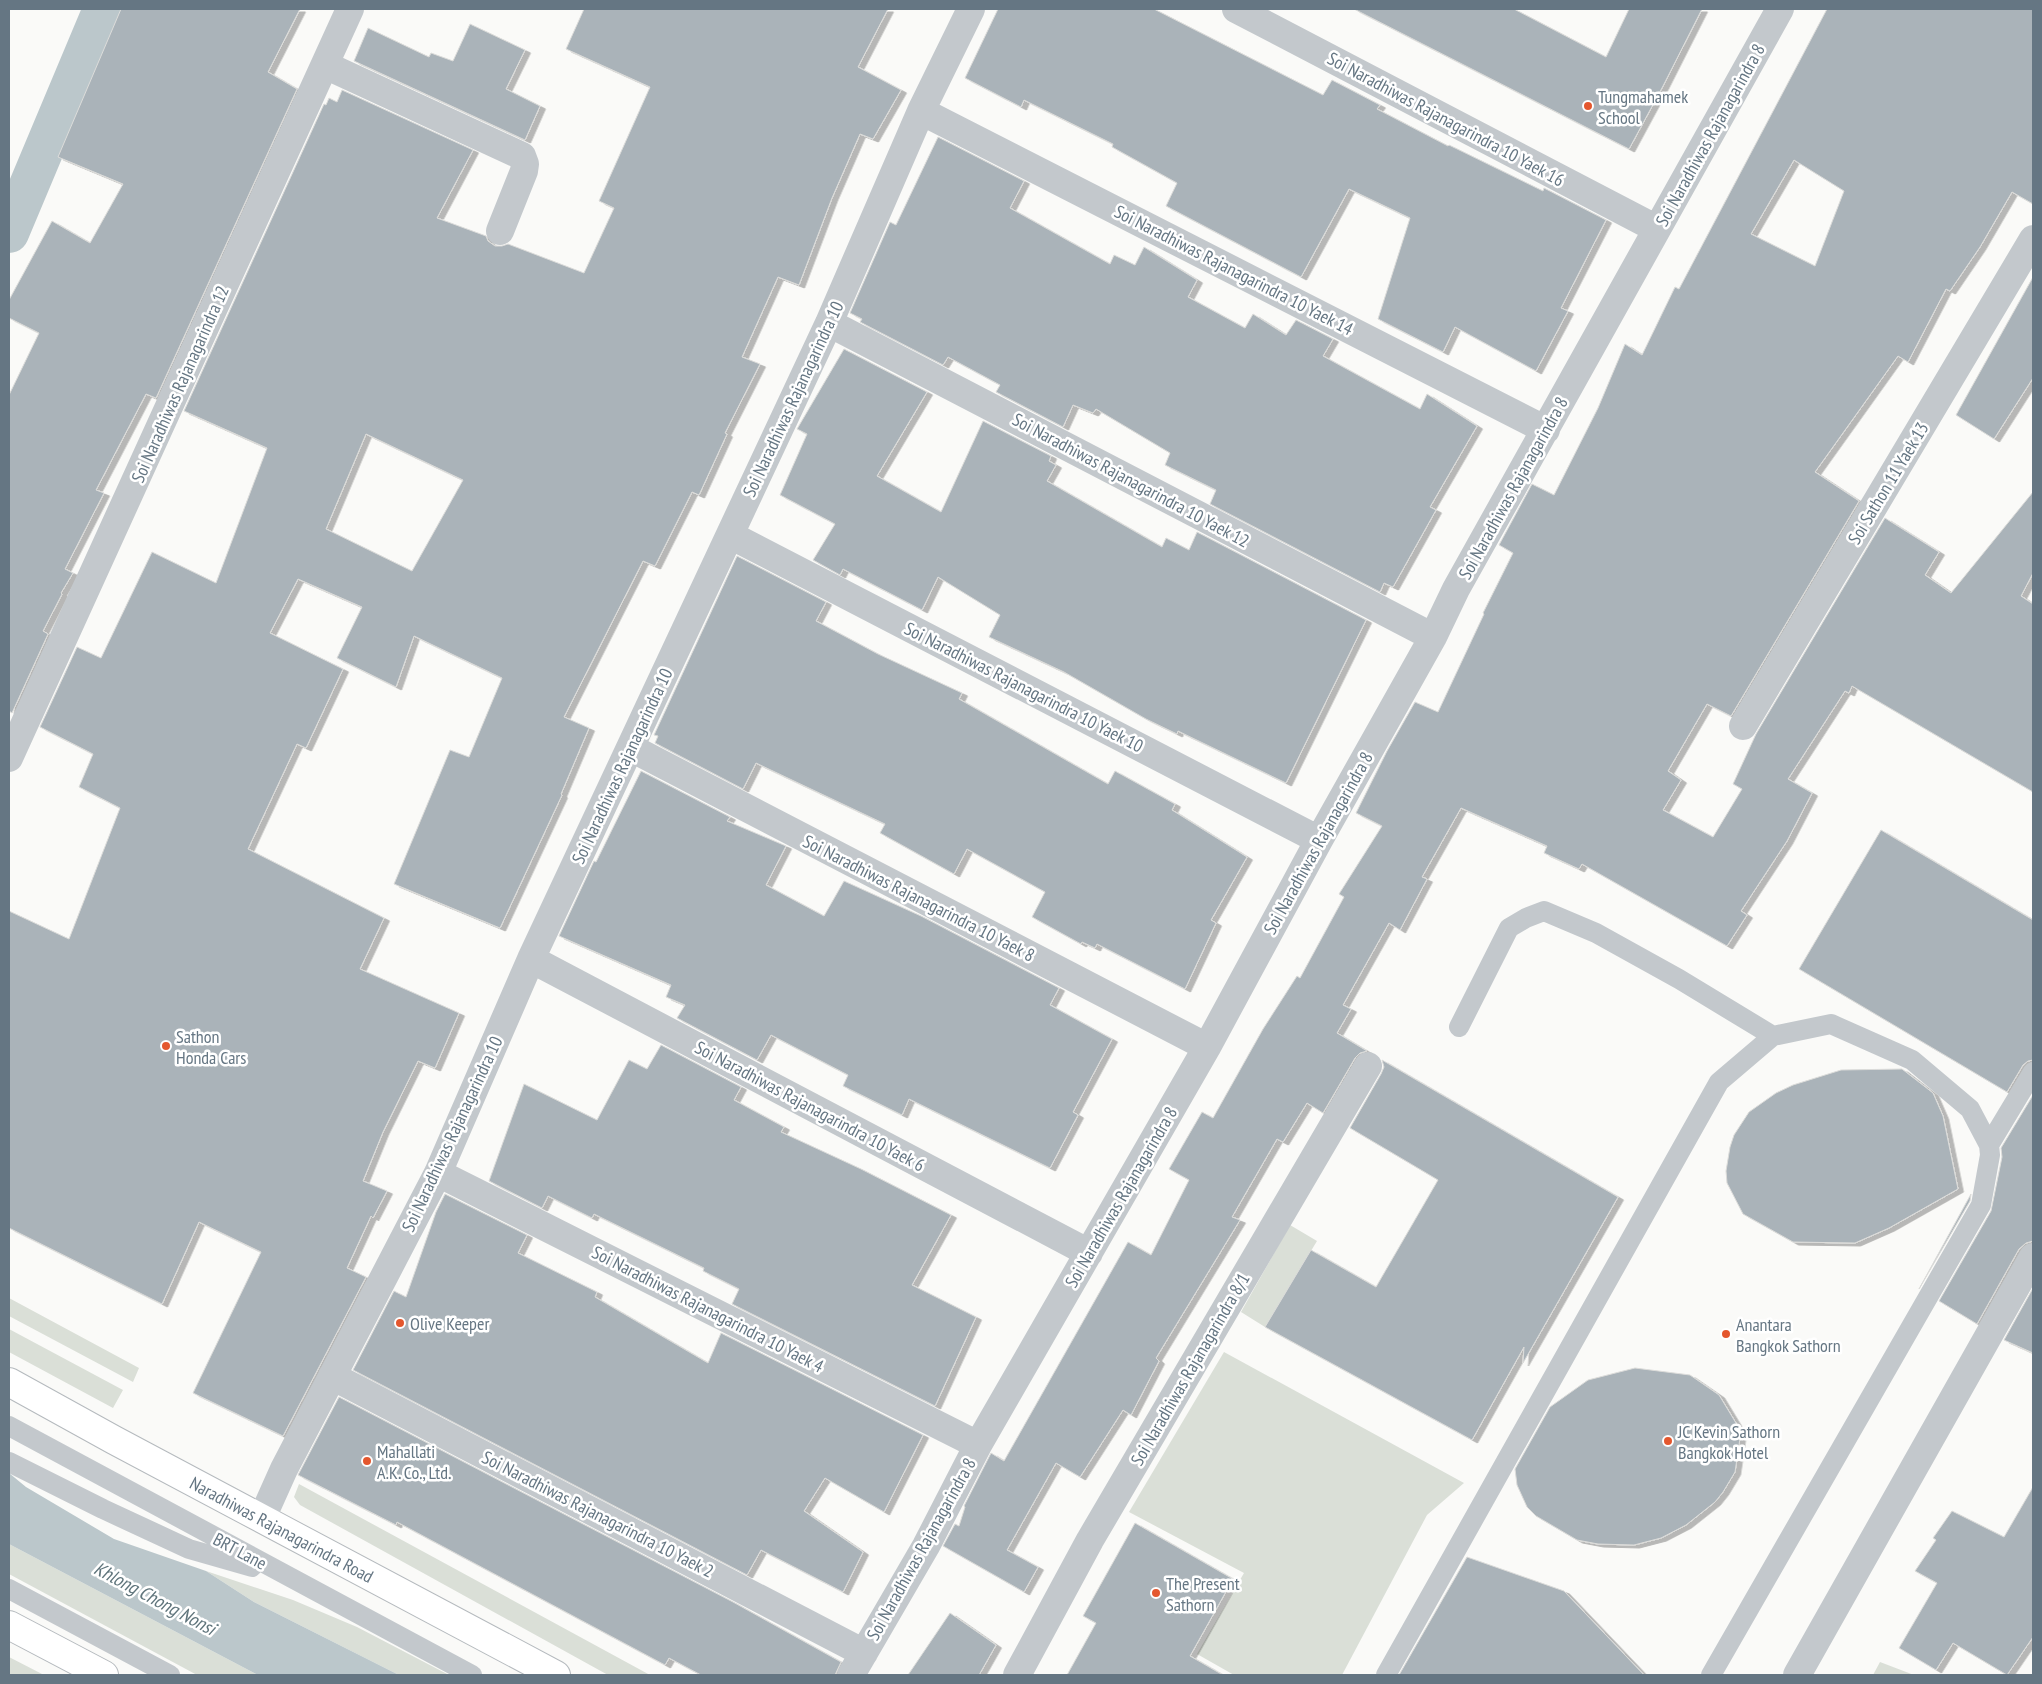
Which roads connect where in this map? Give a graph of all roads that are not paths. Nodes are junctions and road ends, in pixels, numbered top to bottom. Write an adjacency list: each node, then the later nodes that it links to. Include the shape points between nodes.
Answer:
1 (350, 9): 5 (street, Soi Naradhiwas Rajanagarindra 12)
2 (971, 9): 6 (street, Soi Naradhiwas Rajanagarindra 10)
3 (1236, 9): 7 (street, Soi Naradhiwas Rajanagarindra 10 Yaek 16)
4 (1780, 9): 7 (street, Soi Naradhiwas Rajanagarindra 8)
5 (324, 66): 8 (street, via 522,156 524,172); 16 (street, Soi Naradhiwas Rajanagarindra 12)
6 (921, 111): 10 (street, Soi Naradhiwas Rajanagarindra 10); 11 (street, Soi Naradhiwas Rajanagarindra 10 Yaek 14)
7 (1657, 229): 11 (street, Soi Naradhiwas Rajanagarindra 8)
8 (500, 231)
9 (2033, 239): 14 (street, Soi Sathon 11 Yaek 13)
10 (830, 323): 12 (street, Soi Naradhiwas Rajanagarindra 10); 13 (street, Soi Naradhiwas Rajanagarindra 10 Yaek 12)
11 (1546, 430): 13 (street, Soi Naradhiwas Rajanagarindra 8, via 1456,589)
12 (730, 535): 15 (street, Soi Naradhiwas Rajanagarindra 10); 17 (street, Soi Naradhiwas Rajanagarindra 10 Yaek 10)
13 (1433, 637): 17 (street, Soi Naradhiwas Rajanagarindra 8)
14 (1742, 726)
15 (631, 748): 18 (street, Soi Naradhiwas Rajanagarindra 10); 21 (street, Soi Naradhiwas Rajanagarindra 10 Yaek 8)
16 (9, 758)
17 (1319, 840): 21 (street, Soi Naradhiwas Rajanagarindra 8)
18 (531, 959): 25 (street, Soi Naradhiwas Rajanagarindra 10); 26 (street, Soi Naradhiwas Rajanagarindra 10 Yaek 6)
19 (1459, 1027): 20 (lane, via 1509,928 1544,911 1596,933)
20 (1773, 1036): 24 (lane, via 1831,1024 1912,1060 1970,1109); 43 (lane, via 1719,1082)
21 (1207, 1047): 26 (street, Soi Naradhiwas Rajanagarindra 8)
22 (1368, 1066): 42 (street, Soi Naradhiwas Rajanagarindra 8/1, via 1097,1528)
23 (2033, 1072): 24 (lane)
24 (1990, 1145): 44 (lane, via 1981,1205)
25 (438, 1173): 28 (street, Soi Naradhiwas Rajanagarindra 10); 31 (street, Soi Naradhiwas Rajanagarindra 10 Yaek 4)
26 (1089, 1253): 31 (street, Soi Naradhiwas Rajanagarindra 8)
27 (2033, 1257): 45 (street)
28 (332, 1376): 33 (street, Soi Naradhiwas Rajanagarindra 10); 37 (street, Soi Naradhiwas Rajanagarindra 10 Yaek 2)
29 (9, 1382): 33 (main road, Naradhiwas Rajanagarindra Road)
30 (9, 1426): 34 (lane, BRT Lane)
31 (978, 1445): 37 (street, Soi Naradhiwas Rajanagarindra 8, via 926,1546)
32 (9, 1462): 34 (lane, via 189,1549)
33 (262, 1518): 41 (main road, Naradhiwas Rajanagarindra Road)
34 (290, 1578): 40 (lane, BRT Lane)
35 (9, 1589): 39 (lane)
36 (9, 1624): 38 (main road)
37 (858, 1664)
38 (104, 1675)
39 (170, 1675)
40 (472, 1675)
41 (556, 1675)
42 (1017, 1675)
43 (1386, 1675)
44 (1711, 1675)
45 (1797, 1675)

